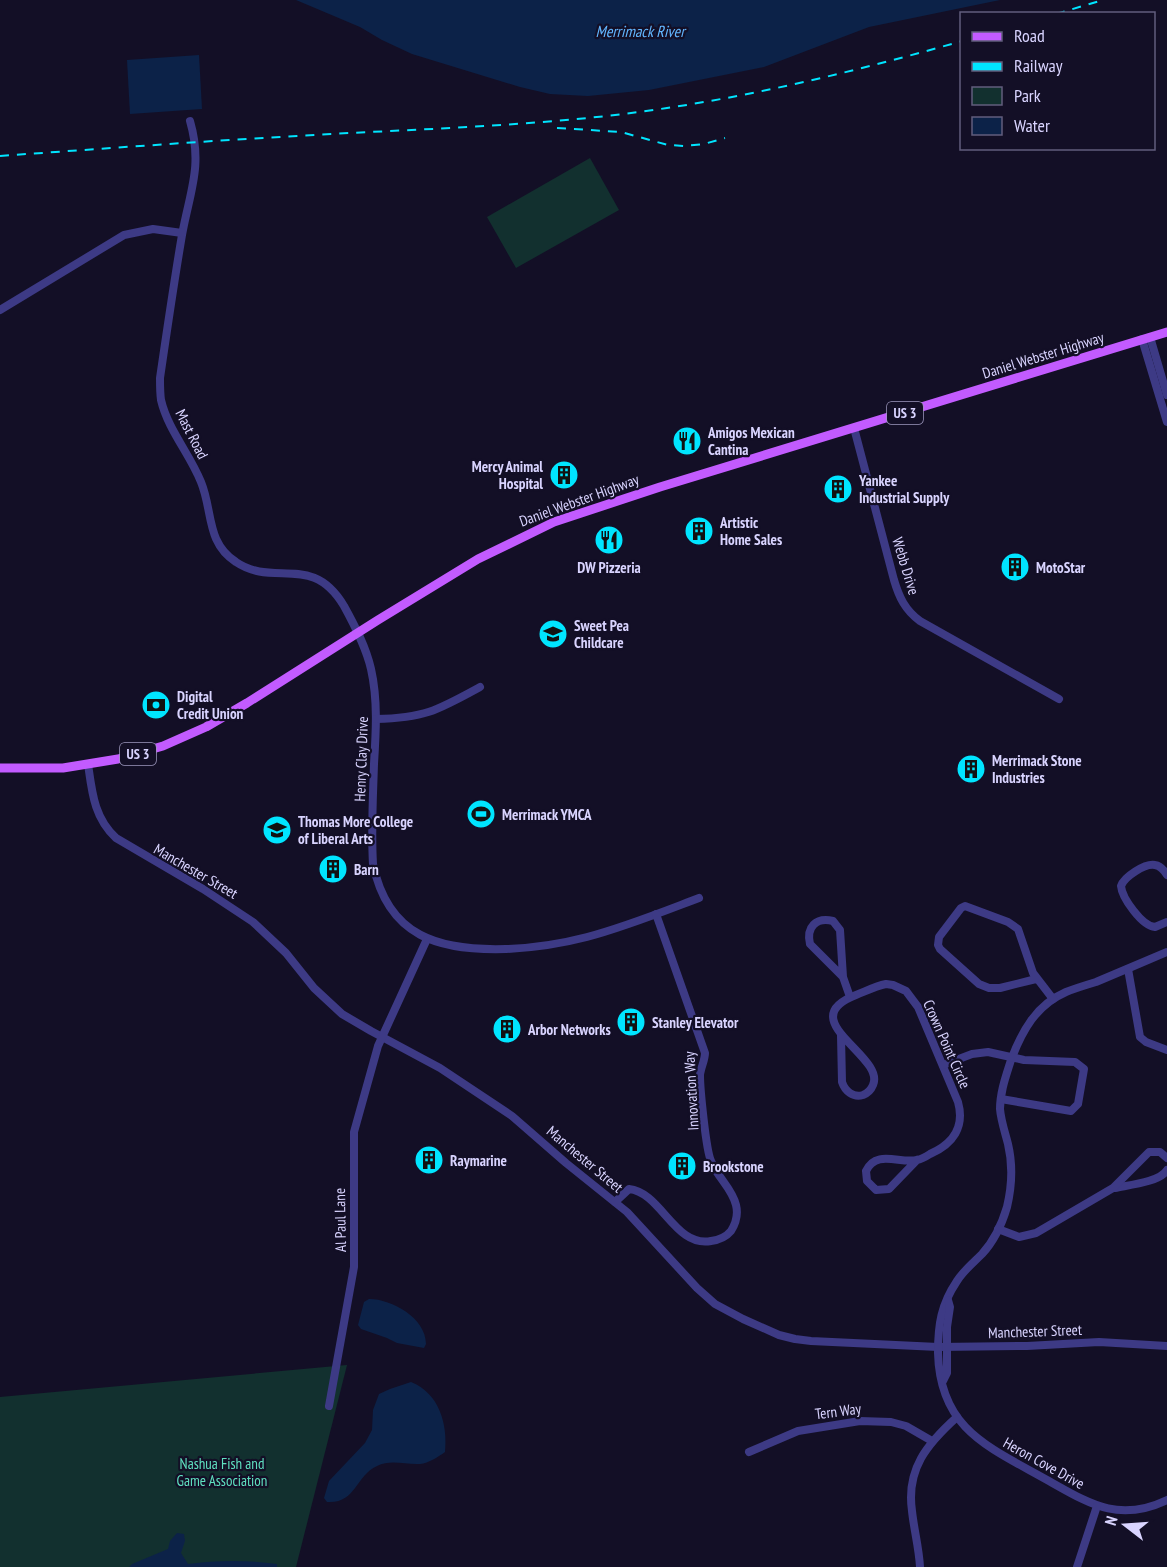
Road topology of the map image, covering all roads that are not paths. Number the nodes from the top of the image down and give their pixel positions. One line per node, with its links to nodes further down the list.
1 (190, 121): 2 (street, Mast Road)
2 (182, 233): 3 (street); 9 (street, Mast Road)
3 (0, 310)
4 (1167, 332): 5 (main road, Daniel Webster Highway / US 3)
5 (1146, 338): 6 (street); 7 (street); 8 (main road, Daniel Webster Highway / US 3)
6 (1167, 395)
7 (1167, 422)
8 (854, 428): 9 (main road, Daniel Webster Highway / US 3); 11 (street, Webb Drive)
9 (358, 633): 12 (street, Henry Clay Drive); 13 (main road, Daniel Webster Highway / US 3)
10 (480, 687): 12 (street)
11 (1059, 699)
12 (376, 718): 19 (street, Henry Clay Drive)
13 (88, 764): 14 (main road, Daniel Webster Highway / US 3); 27 (street, Manchester Street)
14 (0, 768)
15 (1167, 875): 18 (street)
16 (699, 898): 17 (street, Henry Clay Drive)
17 (656, 914): 19 (street, Henry Clay Drive); 36 (street, Innovation Way)
18 (1167, 922)
19 (427, 939): 27 (street)
20 (1167, 952): 21 (street, Heron Cove Drive)
21 (1128, 969): 25 (street, Heron Cove Drive); 28 (street)
22 (843, 976): 22 (street); 24 (street)
23 (1036, 979): 23 (street); 25 (street)
24 (850, 997): 26 (street); 30 (street, Crown Point Circle)
25 (1053, 999): 29 (street, Heron Cove Drive)
26 (841, 1036): 26 (street)
27 (382, 1037): 36 (street, Manchester Street); 43 (street, Al Paul Lane)
28 (1167, 1050)
29 (1012, 1058): 30 (street); 31 (street, Heron Cove Drive); 31 (street)
30 (943, 1065): 33 (street, Crown Point Circle)
31 (1001, 1099): 37 (street, Heron Cove Drive)
32 (1167, 1158): 35 (street)
33 (917, 1160): 33 (street, Crown Point Circle)
34 (1167, 1170): 35 (street)
35 (1113, 1188): 37 (street)
36 (615, 1202): 40 (street, Manchester Street)
37 (998, 1229): 38 (street, Heron Cove Drive)
38 (948, 1300): 40 (street, Heron Cove Drive); 41 (street, Heron Cove Drive)
39 (1167, 1346): 41 (street, Manchester Street)
40 (938, 1347): 41 (street, Manchester Street); 42 (street, Heron Cove Drive)
41 (948, 1347): 42 (street, Heron Cove Drive)
42 (943, 1381): 44 (street, Heron Cove Drive)
43 (329, 1406)
44 (957, 1417): 45 (street); 48 (street, Heron Cove Drive)
45 (932, 1441): 46 (street, Tern Way); 49 (street)
46 (749, 1452)
47 (1167, 1500): 48 (street, Heron Cove Drive)
48 (1097, 1506): 50 (street)
49 (920, 1567)
50 (1077, 1567)

